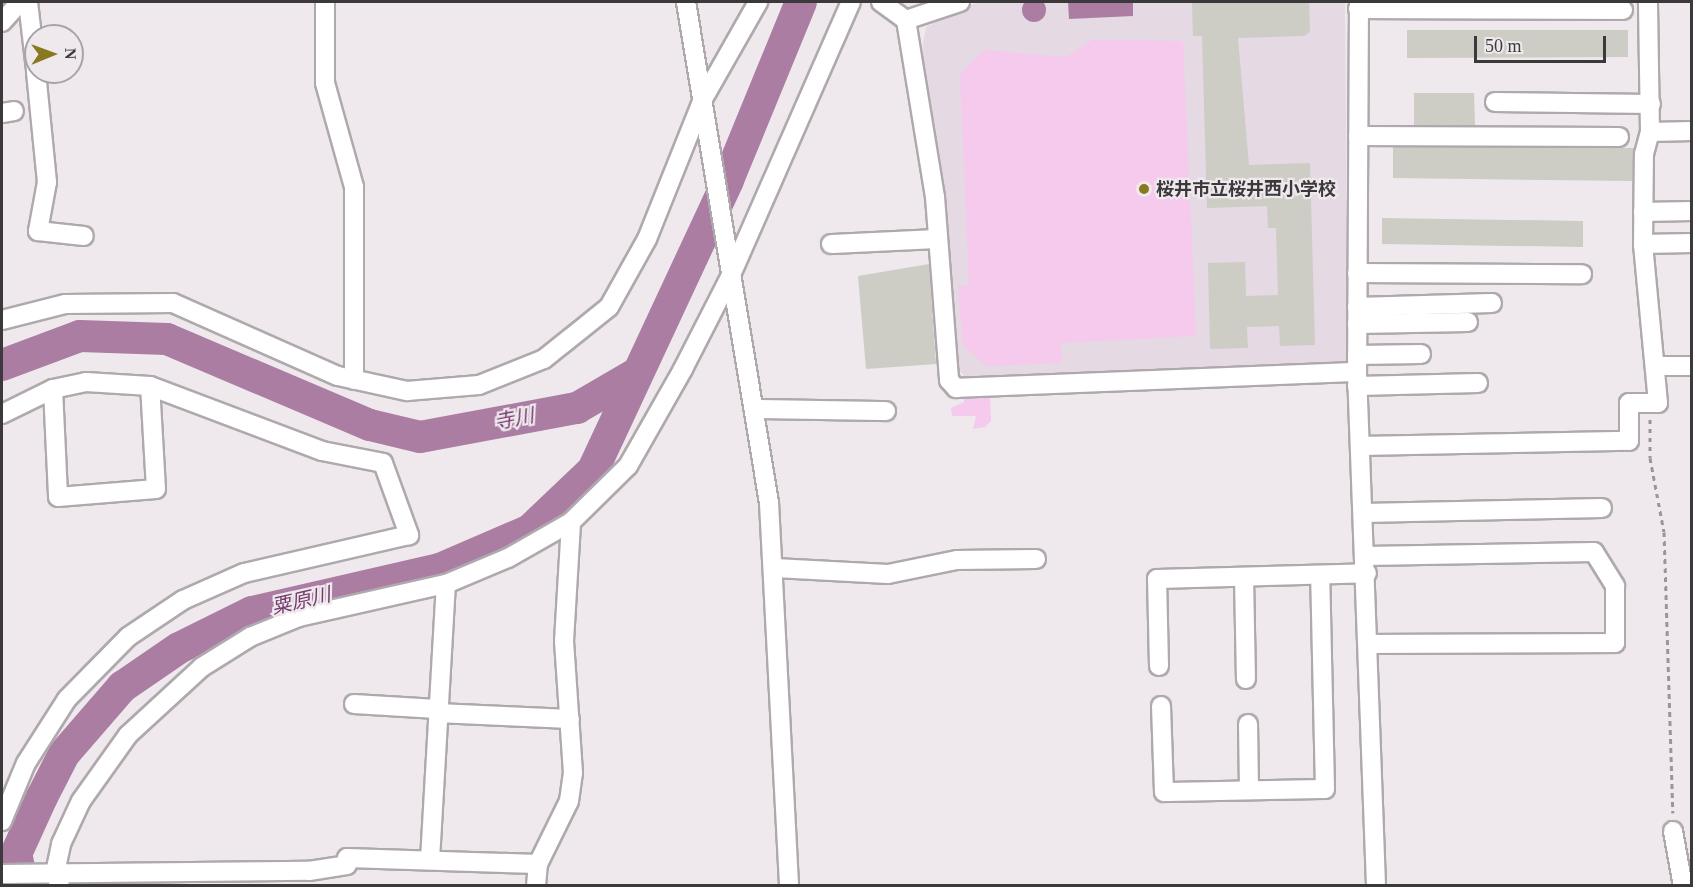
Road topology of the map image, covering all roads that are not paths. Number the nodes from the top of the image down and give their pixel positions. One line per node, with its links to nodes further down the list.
1 (20, 2): 13 (street)
2 (28, 2): 14 (street)
3 (325, 2): 41 (street)
4 (686, 2): 17 (street)
5 (758, 2): 17 (street)
6 (851, 2): 30 (street)
7 (881, 2): 12 (street)
8 (960, 2): 12 (street)
9 (1648, 2): 18 (street)
10 (1359, 5): 11 (street); 21 (street)
11 (1623, 10)
12 (906, 20): 26 (street)
13 (2, 22)
14 (31, 24)
15 (37, 84): 25 (street)
16 (1495, 102): 18 (street)
17 (704, 104): 30 (street); 41 (street)
18 (1651, 104): 20 (street)
19 (1692, 130): 20 (street)
20 (1650, 132): 24 (street)
21 (1358, 136): 22 (street); 31 (street)
22 (1619, 137)
23 (1692, 211): 24 (street)
24 (1643, 212): 29 (street)
25 (84, 236)
26 (939, 239): 28 (street); 40 (street)
27 (1692, 243): 29 (street)
28 (831, 244)
29 (1642, 244): 38 (street)
30 (730, 270): 45 (street); 51 (street)
31 (1357, 273): 32 (street); 34 (street)
32 (1582, 274)
33 (1492, 303): 34 (street)
34 (1357, 315): 36 (street); 40 (street)
35 (2, 320): 41 (street)
36 (1468, 322)
37 (1420, 354): 40 (street)
38 (1656, 366): 39 (street); 48 (street)
39 (1692, 366)
40 (1357, 371): 42 (street); 48 (street)
41 (354, 380)
42 (1478, 383)
43 (150, 386): 44 (street); 44 (street); 67 (street)
44 (53, 389): 47 (street)
45 (754, 409): 46 (street); 54 (street)
46 (886, 411)
47 (2, 414)
48 (1360, 446): 50 (street)
49 (1602, 508): 50 (street)
50 (1363, 513): 53 (street)
51 (571, 522): 57 (street); 64 (street)
52 (1036, 559): 54 (street)
53 (1367, 564): 55 (street); 58 (street); 58 (street)
54 (775, 568): 75 (street)
55 (1320, 575): 56 (street); 66 (street)
56 (1244, 577): 59 (street); 60 (street)
57 (446, 584): 63 (street); 72 (street)
58 (1370, 644): 76 (street)
59 (1159, 666)
60 (1246, 679)
61 (354, 704): 63 (street)
62 (1161, 706): 66 (street)
63 (437, 711): 64 (street); 69 (street)
64 (570, 719): 70 (street)
65 (1248, 724): 66 (street)
66 (1249, 790)
67 (2, 821)
68 (1673, 831): 73 (street)
69 (430, 860): 70 (street); 72 (street)
70 (538, 864): 74 (street)
71 (2, 874): 72 (street)
72 (55, 877)
73 (1685, 879)
74 (536, 885)
75 (789, 885)
76 (1376, 885)

